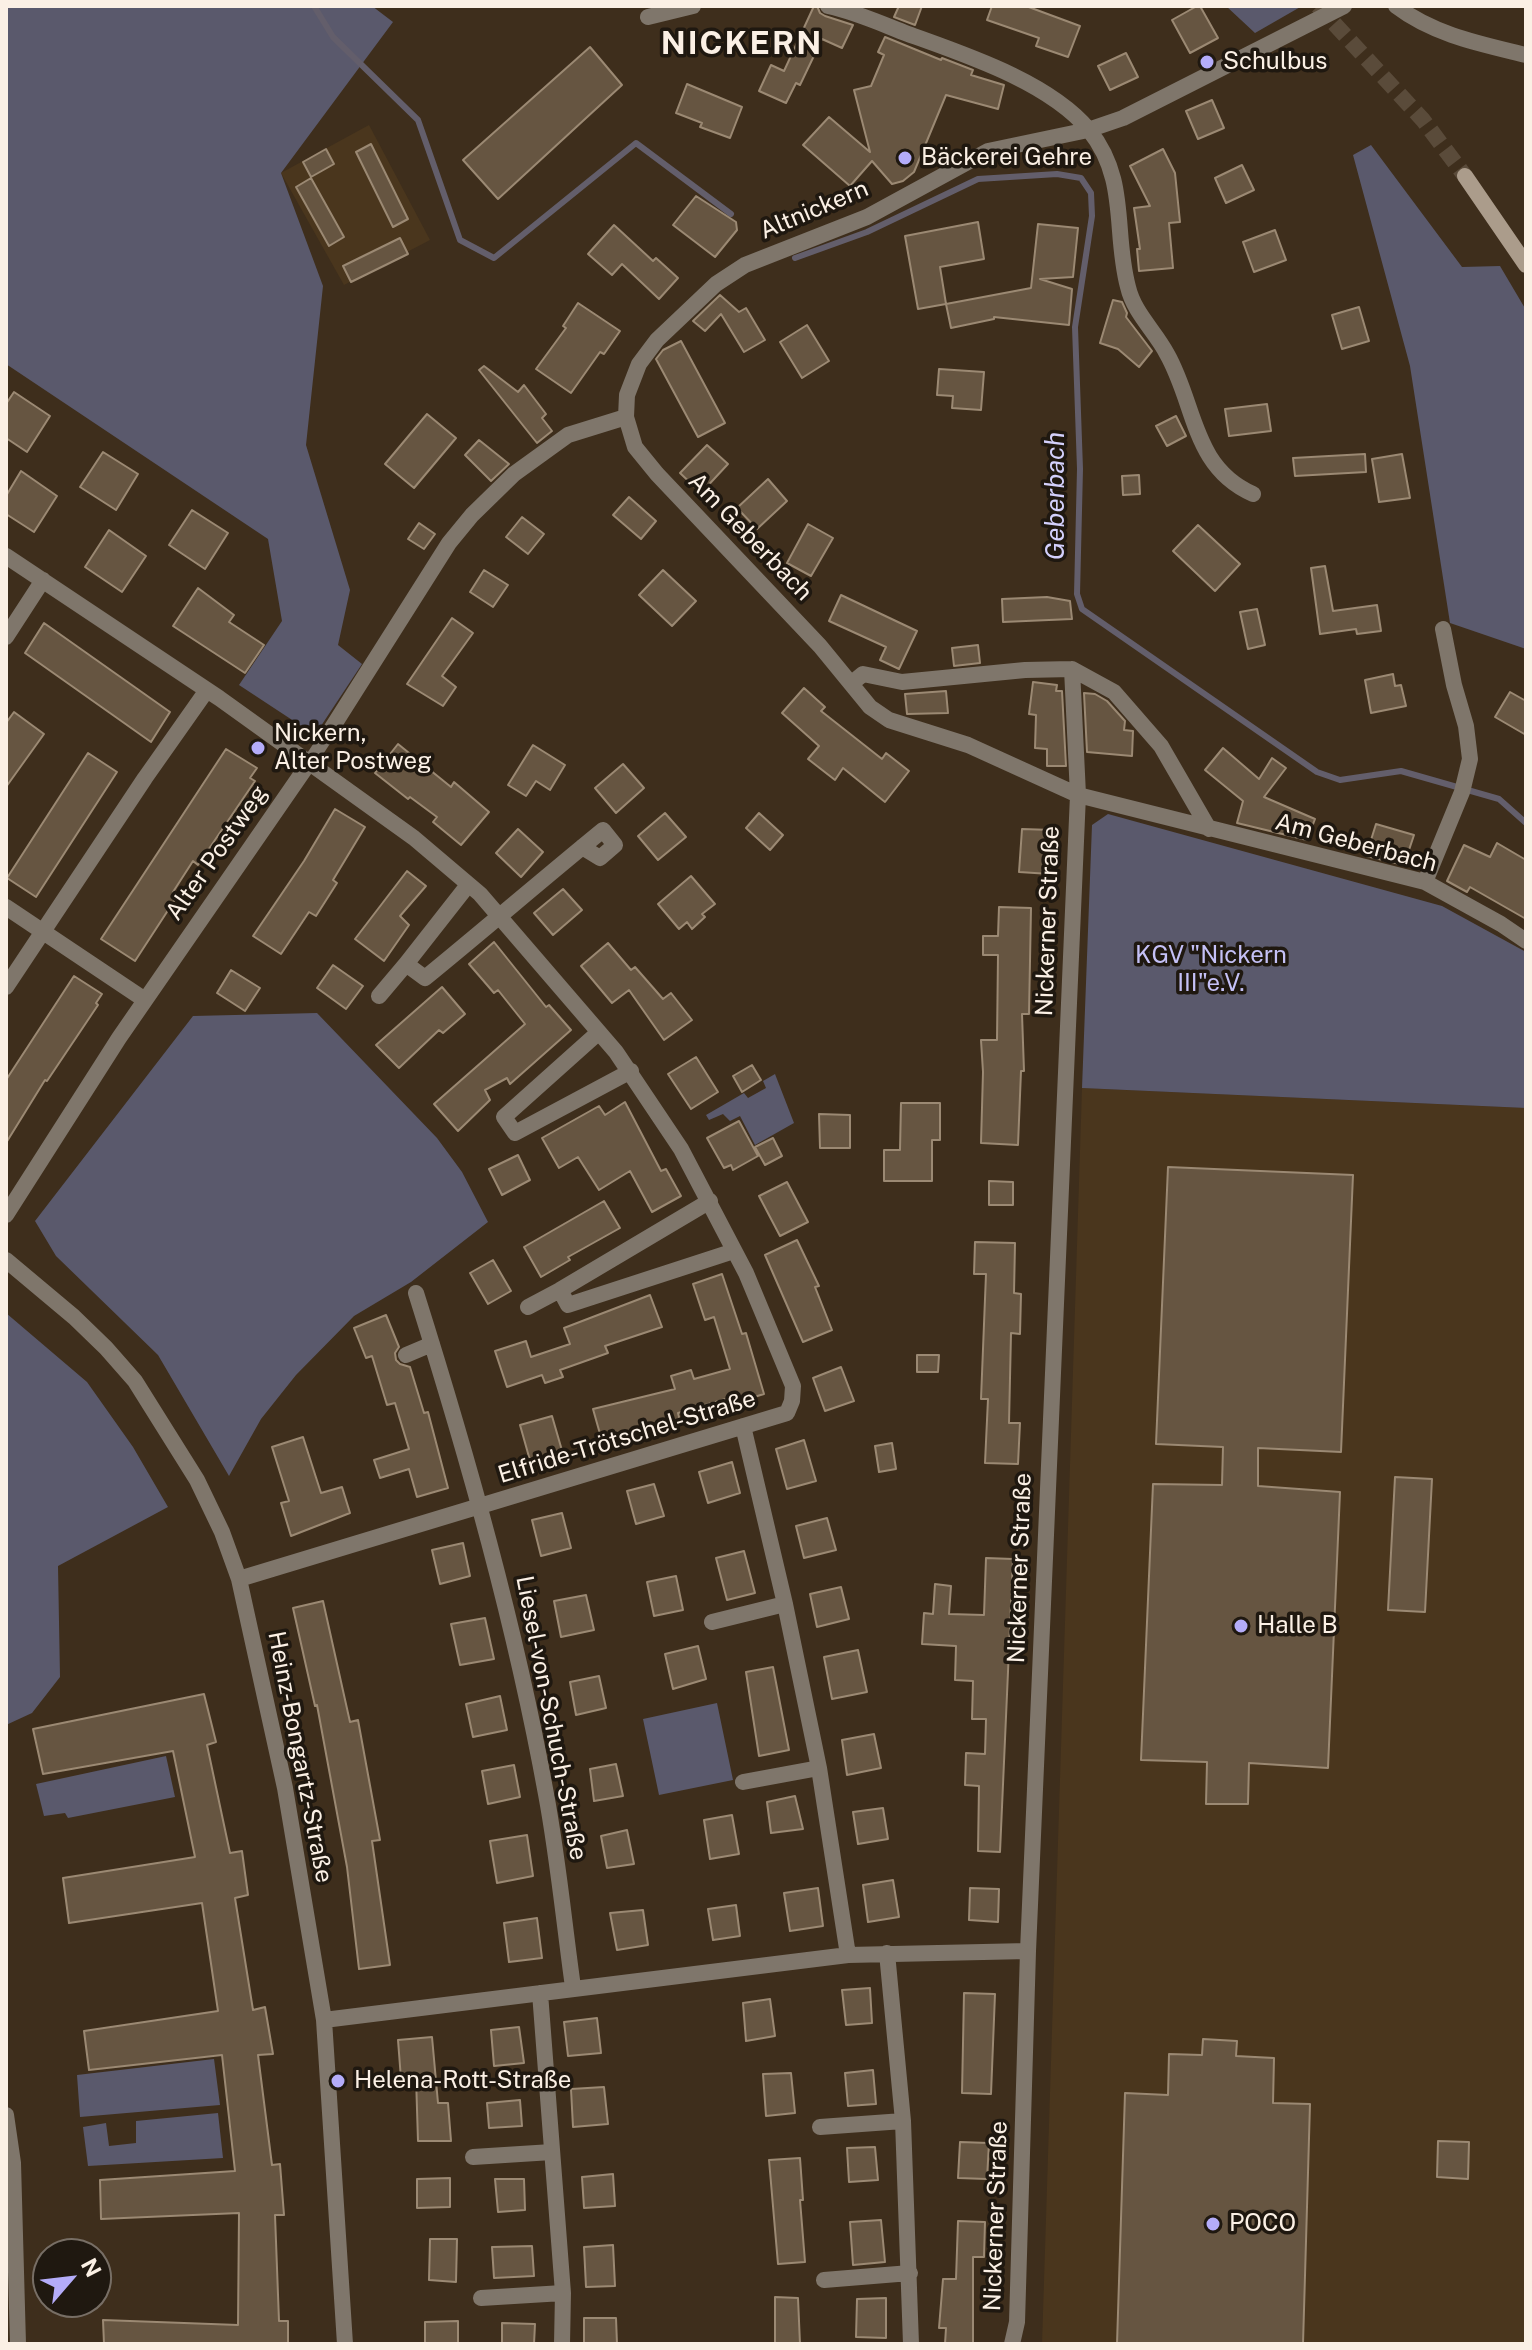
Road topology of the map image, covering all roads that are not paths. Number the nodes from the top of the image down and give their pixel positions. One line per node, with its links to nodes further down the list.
1 (693, 6): 5 (street)
2 (828, 6): 7 (street)
3 (1344, 6): 7 (street, Altnickern)
4 (1396, 6): 6 (street)
5 (648, 17)
6 (1526, 55)
7 (1088, 130): 10 (street, Altnickern); 11 (street)
8 (1465, 176): 9 (main road)
9 (1526, 265)
10 (626, 417): 17 (street, Am Geberbach); 19 (street, Alter Postweg)
11 (1253, 494)
12 (6, 556): 13 (street)
13 (43, 580): 15 (street); 18 (street)
14 (1443, 629): 24 (street)
15 (6, 637)
16 (1072, 669): 17 (street); 21 (street); 22 (street)
17 (852, 683): 21 (street, Am Geberbach)
18 (207, 690): 20 (street); 28 (street)
19 (330, 731): 20 (street, Alter Postweg)
20 (309, 763): 25 (street); 33 (street, Alter Postweg)
21 (1078, 795): 22 (street, Am Geberbach); 52 (street, Nickerner Straße)
22 (1209, 829): 24 (street, Am Geberbach)
23 (582, 847): 27 (street)
24 (1425, 882): 29 (street, Am Geberbach)
25 (468, 885): 27 (street); 30 (street)
26 (6, 907): 28 (street)
27 (500, 917): 30 (street); 34 (street)
28 (43, 931): 31 (street); 33 (street)
29 (1526, 941)
30 (406, 964): 32 (street)
31 (6, 987)
32 (379, 996)
33 (145, 1000): 37 (street, Alter Postweg)
34 (599, 1032): 35 (street); 35 (street)
35 (631, 1071): 36 (street)
36 (710, 1201): 38 (street); 40 (street)
37 (6, 1215)
38 (734, 1251): 40 (street); 45 (street, Elfride-Trötschel-Straße)
39 (6, 1260): 47 (street, Heinz-Bongartz-Straße)
40 (560, 1290): 42 (street)
41 (416, 1293): 43 (street, Elfride-Trötschel-Straße)
42 (528, 1307)
43 (432, 1344): 44 (street); 46 (street, Elfride-Trötschel-Straße)
44 (406, 1355)
45 (743, 1426): 46 (street, Elfride-Trötschel-Straße); 48 (street)
46 (481, 1507): 47 (street, Elfride-Trötschel-Straße); 55 (street, Liesel-von-Schuch-Straße)
47 (239, 1579): 57 (street, Heinz-Bongartz-Straße)
48 (785, 1604): 49 (street); 50 (street)
49 (712, 1622)
50 (819, 1768): 51 (street); 54 (street)
51 (743, 1782)
52 (1028, 1951): 53 (street); 71 (street, Nickerner Straße)
53 (887, 1953): 54 (street); 59 (street)
54 (848, 1955): 55 (street)
55 (573, 1987): 56 (street)
56 (540, 1993): 57 (street); 61 (street)
57 (324, 2020): 68 (street, Heinz-Bongartz-Straße)
58 (6, 2115): 67 (street)
59 (903, 2121): 60 (street); 63 (street)
60 (820, 2127)
61 (552, 2152): 62 (street); 65 (street)
62 (473, 2157)
63 (910, 2273): 64 (street); 70 (street)
64 (824, 2280)
65 (563, 2293): 66 (street); 69 (street)
66 (481, 2298)
67 (18, 2344)
68 (345, 2344)
69 (562, 2344)
70 (911, 2344)
71 (1012, 2344)

